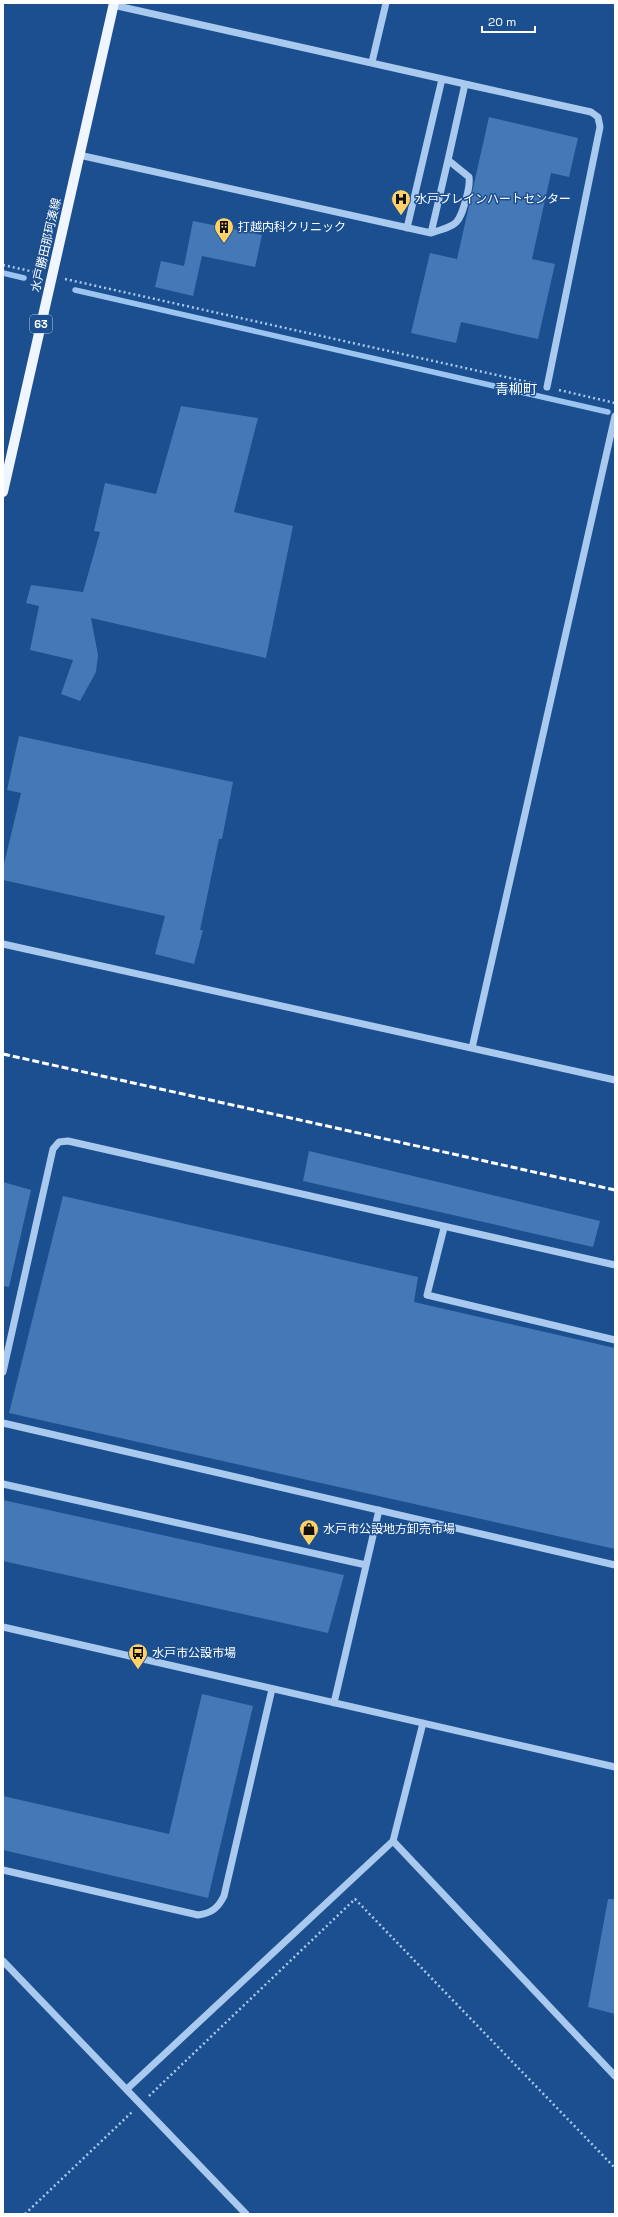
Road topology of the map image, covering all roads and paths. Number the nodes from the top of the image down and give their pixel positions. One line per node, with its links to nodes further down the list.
1 (386, 3): 3 (street)
2 (113, 4): 3 (street); 6 (main road, 水戸勝田那珂湊線 / 63)
3 (372, 62): 4 (street)
4 (442, 78): 5 (street); 8 (street)
5 (465, 84): 7 (street); 12 (street)
6 (79, 155): 8 (street); 11 (main road, 水戸勝田那珂湊線 / 63)
7 (448, 160): 9 (street); 9 (street)
8 (407, 228): 9 (street)
9 (431, 233)
10 (3, 265): 11 (path)
11 (52, 276): 12 (path); 15 (main road, 水戸勝田那珂湊線 / 63)
12 (547, 387): 13 (path)
13 (615, 403)
14 (615, 416): 17 (street)
15 (3, 492)
16 (3, 944): 17 (street)
17 (472, 1048): 18 (street)
18 (615, 1080)
19 (444, 1228): 20 (street); 21 (street); 22 (street)
20 (615, 1266)
21 (615, 1340)
22 (3, 1372)
23 (3, 1423): 25 (street)
24 (3, 1484): 26 (street)
25 (379, 1510): 26 (street); 27 (street)
26 (366, 1565): 30 (street)
27 (615, 1565)
28 (3, 1627): 29 (street)
29 (272, 1689): 30 (street); 34 (street)
30 (334, 1703): 31 (street)
31 (423, 1723): 32 (street); 33 (street)
32 (615, 1766)
33 (393, 1841): 36 (street); 37 (street)
34 (3, 1870)
35 (3, 1961): 37 (street)
36 (615, 2076)
37 (127, 2089): 38 (street)
38 (140, 2104): 39 (path); 40 (path); 41 (street)
39 (615, 2168)
40 (26, 2214)
41 (246, 2214)

